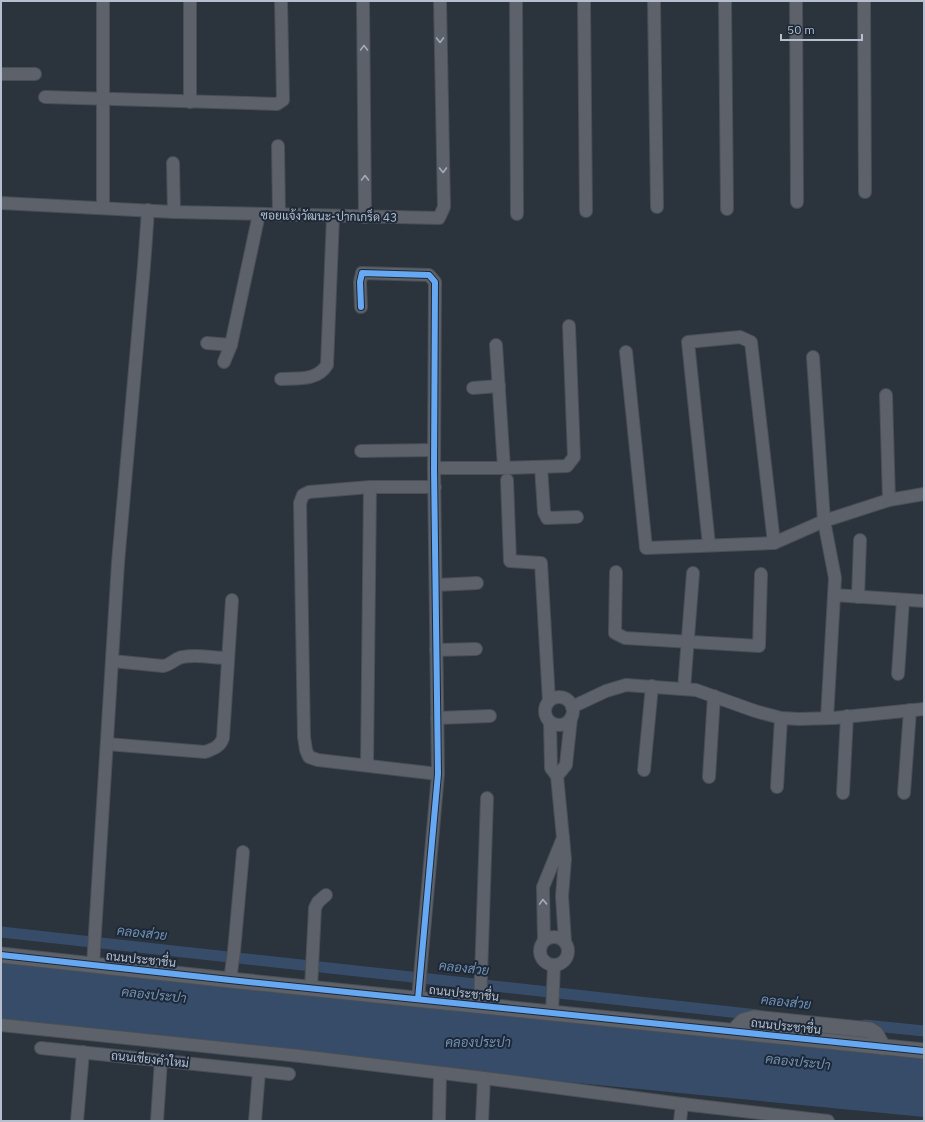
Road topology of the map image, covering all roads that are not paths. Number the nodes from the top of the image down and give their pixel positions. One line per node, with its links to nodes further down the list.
1 (103, 1): 15 (street)
2 (190, 1): 16 (street)
3 (280, 1): 16 (street)
4 (363, 1): 32 (street, one-way to 4)
5 (440, 1): 32 (street, ซอยแจ้งวัฒนะ-ปากเกร็ด 43, one-way to 32)
6 (516, 1): 29 (street)
7 (584, 1): 26 (street)
8 (654, 1): 22 (street)
9 (725, 1): 24 (street)
10 (796, 1): 20 (street)
11 (864, 1): 19 (street)
12 (1, 74): 13 (street)
13 (35, 74)
14 (45, 97): 15 (street)
15 (103, 98): 16 (street); 23 (street)
16 (190, 102)
17 (278, 146): 30 (street)
18 (173, 163): 27 (street)
19 (865, 192)
20 (797, 202)
21 (1, 203): 23 (street, ซอยแจ้งวัฒนะ-ปากเกร็ด 43)
22 (657, 207)
23 (103, 208): 25 (street, ซอยแจ้งวัฒนะ-ปากเกร็ด 43)
24 (727, 209)
25 (148, 210): 27 (street, ซอยแจ้งวัฒนะ-ปากเกร็ด 43); 73 (street)
26 (586, 211)
27 (174, 212): 28 (street, ซอยแจ้งวัฒนะ-ปากเกร็ด 43)
28 (259, 214): 30 (street, ซอยแจ้งวัฒนะ-ปากเกร็ด 43); 36 (street)
29 (517, 214)
30 (278, 215): 31 (street, ซอยแจ้งวัฒนะ-ปากเกร็ด 43)
31 (333, 216): 32 (street, ซอยแจ้งวัฒนะ-ปากเกร็ด 43); 41 (street)
32 (365, 217)
33 (361, 307): 46 (street)
34 (569, 326): 47 (street)
35 (207, 343): 36 (street)
36 (231, 345): 40 (street)
37 (496, 345): 42 (street)
38 (626, 352): 58 (street)
39 (812, 357): 55 (street)
40 (224, 362)
41 (281, 379)
42 (499, 386): 43 (street); 49 (street)
43 (473, 388)
44 (886, 395): 53 (street)
45 (360, 450): 46 (street)
46 (434, 450): 48 (street)
47 (541, 467): 49 (street); 54 (street)
48 (434, 468): 49 (street); 51 (street)
49 (506, 474): 78 (street)
50 (370, 487): 51 (street); 89 (street); 89 (street)
51 (435, 487): 63 (street)
52 (924, 494): 53 (street)
53 (889, 500): 55 (street)
54 (577, 517)
55 (824, 521): 57 (street); 64 (street)
56 (860, 540): 65 (street)
57 (774, 543): 58 (street); 58 (street)
58 (709, 545)
59 (616, 572): 69 (street)
60 (693, 573): 69 (street)
61 (761, 574): 69 (street)
62 (477, 583): 63 (street)
63 (436, 585): 71 (street)
64 (834, 595): 65 (street); 86 (street)
65 (858, 597): 67 (street)
66 (232, 600): 72 (street)
67 (903, 600): 68 (street); 74 (street)
68 (924, 601)
69 (688, 642): 76 (street)
70 (476, 649): 71 (street)
71 (436, 650): 84 (street)
72 (228, 658): 73 (street); 88 (street)
73 (112, 661): 88 (street)
74 (898, 674)
75 (652, 686): 76 (street); 81 (street); 90 (street)
76 (684, 689): 77 (street)
77 (714, 696): 85 (street); 93 (street)
78 (549, 701): 81 (street); 87 (street)
79 (924, 709): 80 (street)
80 (910, 710): 83 (street); 96 (street)
81 (572, 712): 87 (street); 92 (street)
82 (490, 716): 84 (street)
83 (847, 716): 86 (street); 95 (street)
84 (437, 718): 91 (street)
85 (781, 718): 86 (street); 94 (street)
86 (827, 718)
87 (550, 723): 92 (street)
88 (107, 744): 104 (street)
89 (367, 765): 91 (street)
90 (644, 770)
91 (438, 774): 108 (street)
92 (557, 776): 98 (street)
93 (709, 777)
94 (777, 787)
95 (843, 793)
96 (904, 794)
97 (487, 798): 109 (street)
98 (563, 838): 101 (street, one-way to 98); 102 (street)
99 (244, 852): 106 (street)
100 (326, 895): 107 (street)
101 (544, 941): 102 (street); 105 (street)
102 (565, 942): 105 (street)
103 (1, 955): 104 (street, ถนนประชาชื่น)
104 (94, 959): 106 (street, ถนนประชาชื่น)
105 (554, 965): 110 (street)
106 (231, 974): 107 (street, ถนนประชาชื่น)
107 (311, 983): 108 (street, ถนนประชาชื่น)
108 (418, 994): 109 (street, ถนนประชาชื่น)
109 (480, 1000): 110 (street, ถนนประชาชื่น)
110 (553, 1007): 114 (street, ถนนประชาชื่น)
111 (1, 1025): 117 (street)
112 (41, 1048): 113 (street, ถนนเชียงคำใหม่)
113 (83, 1052): 115 (street, ถนนเชียงคำใหม่); 122 (street)
114 (924, 1052)
115 (161, 1060): 116 (street, ถนนเชียงคำใหม่); 123 (street)
116 (259, 1070): 118 (street, ถนนเชียงคำใหม่); 124 (street)
117 (440, 1073): 119 (street); 125 (street)
118 (289, 1074)
119 (484, 1078): 120 (street); 126 (street)
120 (682, 1104): 121 (street); 127 (street)
121 (764, 1117): 128 (street)
122 (77, 1121)
123 (157, 1121)
124 (255, 1121)
125 (439, 1121)
126 (482, 1121)
127 (680, 1121)
128 (828, 1121)

